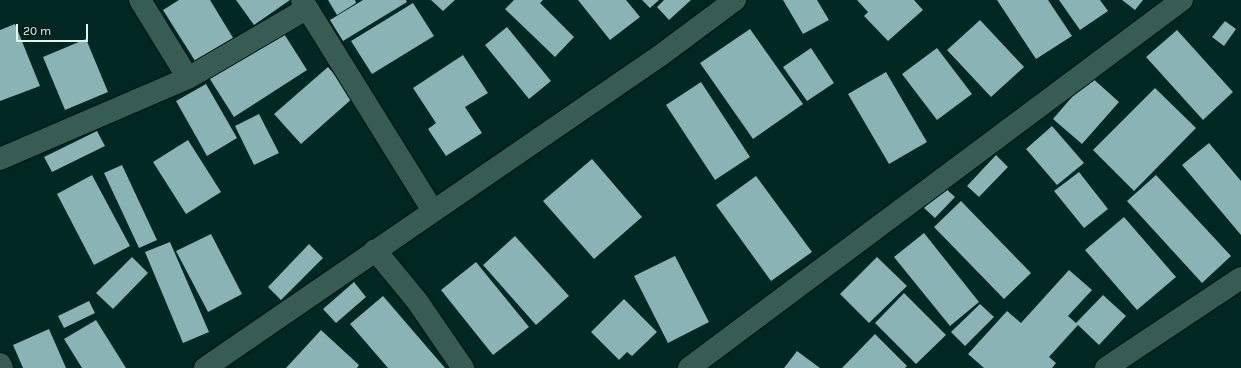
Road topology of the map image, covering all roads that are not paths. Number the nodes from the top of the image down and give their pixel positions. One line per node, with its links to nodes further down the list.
1 (140, 0): 5 (street)
2 (735, 0): 7 (street)
3 (1182, 0): 14 (street)
4 (304, 5): 5 (street); 7 (street)
5 (188, 78): 6 (street)
6 (0, 159)
7 (433, 211): 8 (street)
8 (375, 250): 12 (street); 13 (street)
9 (1241, 278): 15 (street)
10 (0, 364): 11 (street)
11 (2, 368)
12 (205, 368)
13 (463, 368)
14 (689, 368)
15 (1106, 368)

